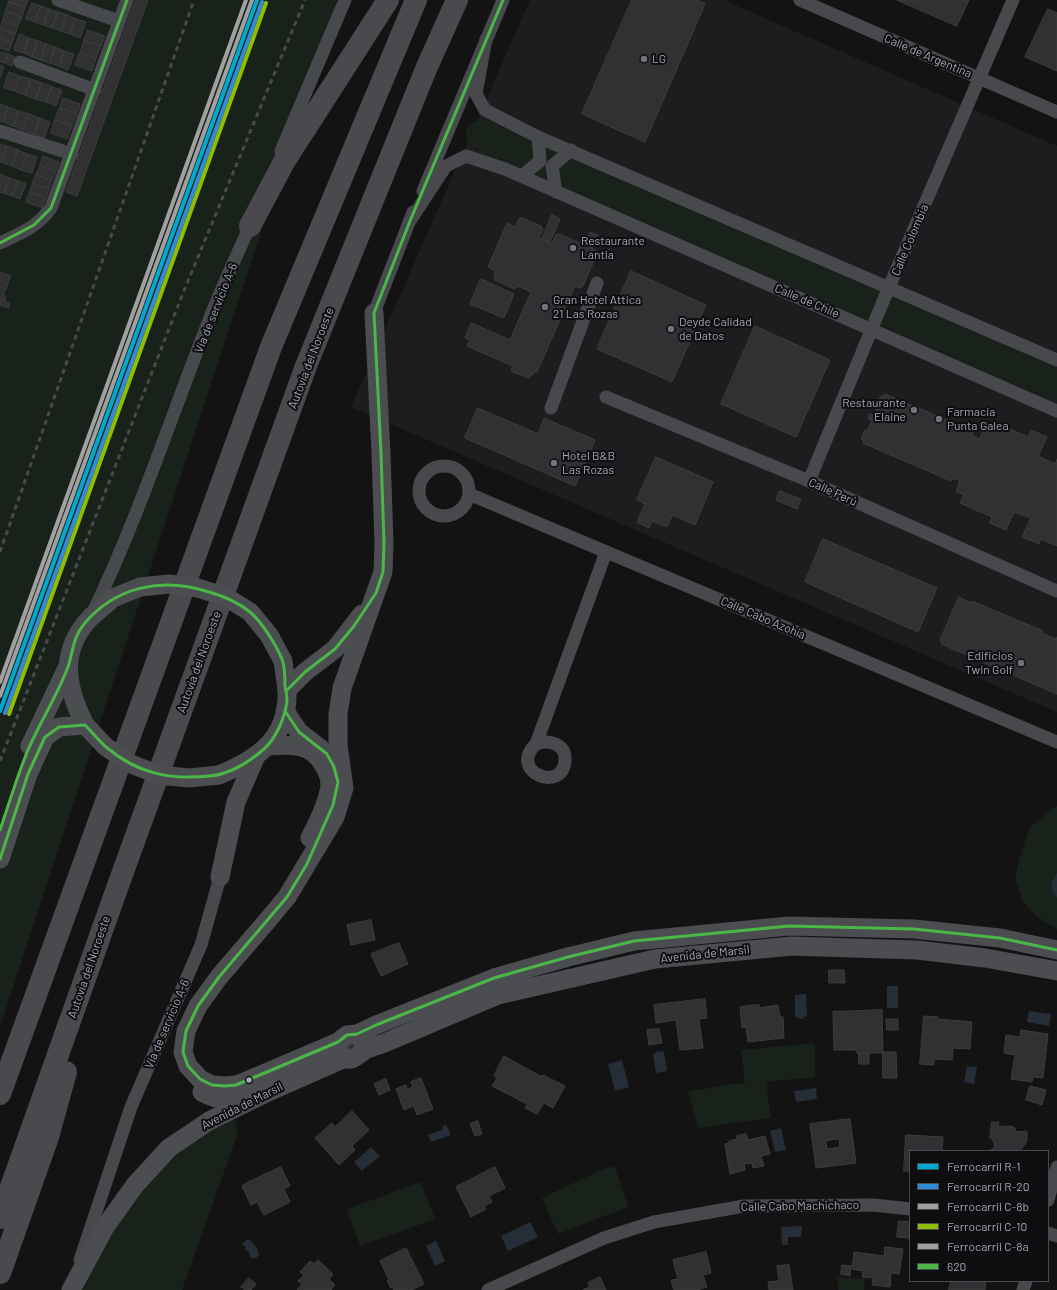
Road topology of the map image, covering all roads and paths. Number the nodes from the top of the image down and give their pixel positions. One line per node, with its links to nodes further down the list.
1 (58, 0): 10 (street)
2 (127, 0): 10 (street)
3 (345, 0): 23 (street, Vía de servicio A-6)
4 (388, 0): 23 (highway)
5 (416, 0): 59 (highway)
6 (457, 0): 52 (highway, Autovía del Noroeste)
7 (503, 0): 11 (street, Vía de servicio A-6)
8 (800, 0): 13 (street, Calle de Argentina)
9 (1014, 0): 13 (street, Calle Colombia)
10 (119, 21): 14 (street)
11 (486, 39): 17 (street); 22 (street, Vía de servicio A-6)
12 (20, 62): 14 (street)
13 (980, 78): 15 (street, Calle de Argentina); 28 (street, Calle Colombia)
14 (95, 90): 19 (street)
15 (1057, 112)
16 (0, 131): 19 (street)
17 (538, 137): 18 (street); 20 (street)
18 (571, 150): 21 (street); 28 (street)
19 (72, 154): 25 (street)
20 (522, 176): 21 (street, Calle de Chile); 22 (street, Calle de Chile)
21 (556, 192): 30 (street, Calle de Chile)
22 (410, 221): 29 (street, Vía de servicio A-6)
23 (250, 226): 40 (street, Vía de servicio A-6)
24 (0, 232): 25 (street)
25 (18, 234): 26 (street)
26 (0, 243)
27 (597, 282): 33 (street)
28 (889, 287): 30 (street, Calle Colombia); 31 (street)
29 (374, 313): 39 (street, Vía de servicio A-6)
30 (872, 329): 34 (street, Calle de Chile); 35 (street, Calle Colombia)
31 (1057, 360)
32 (606, 397): 35 (street, Calle Perú)
33 (551, 408)
34 (1057, 411)
35 (808, 481): 38 (street, Calle Perú)
36 (469, 494): 37 (street, Calle Cabo Azohía)
37 (606, 552): 45 (street, Calle Cabo Azohía); 46 (street)
38 (1057, 591)
39 (376, 592): 42 (street, Vía de servicio A-6); 50 (street, Vía de servicio A-6)
40 (91, 617): 41 (street); 42 (street, bridge)
41 (68, 666): 44 (street); 48 (street)
42 (287, 690): 43 (street)
43 (285, 711): 47 (street); 50 (street, Vía de servicio A-6)
44 (85, 725): 47 (street, bridge); 49 (street)
45 (1057, 742)
46 (536, 744)
47 (262, 751): 51 (street, Vía de servicio A-6); 58 (street, Vía de servicio A-6)
48 (0, 830)
49 (0, 859)
50 (307, 864): 57 (street, Vía de servicio A-6)
51 (220, 877): 65 (street, Vía de servicio A-6)
52 (115, 894): 63 (highway, Autovía del Noroeste); 64 (highway)
53 (1057, 950): 55 (street, Avenida de Marsil)
54 (1057, 972): 55 (street, Avenida de Marsil)
55 (361, 1042): 56 (street)
56 (342, 1050): 57 (street, Avenida de Marsil); 58 (street, Avenida de Marsil)
57 (200, 1079)
58 (268, 1092): 65 (street, Avenida de Marsil)
59 (0, 1094)
60 (1057, 1167): 61 (street)
61 (1049, 1196)
62 (909, 1209): 66 (street, Calle Cabo Machichaco)
63 (0, 1218)
64 (0, 1273)
65 (70, 1290)
66 (488, 1290)

